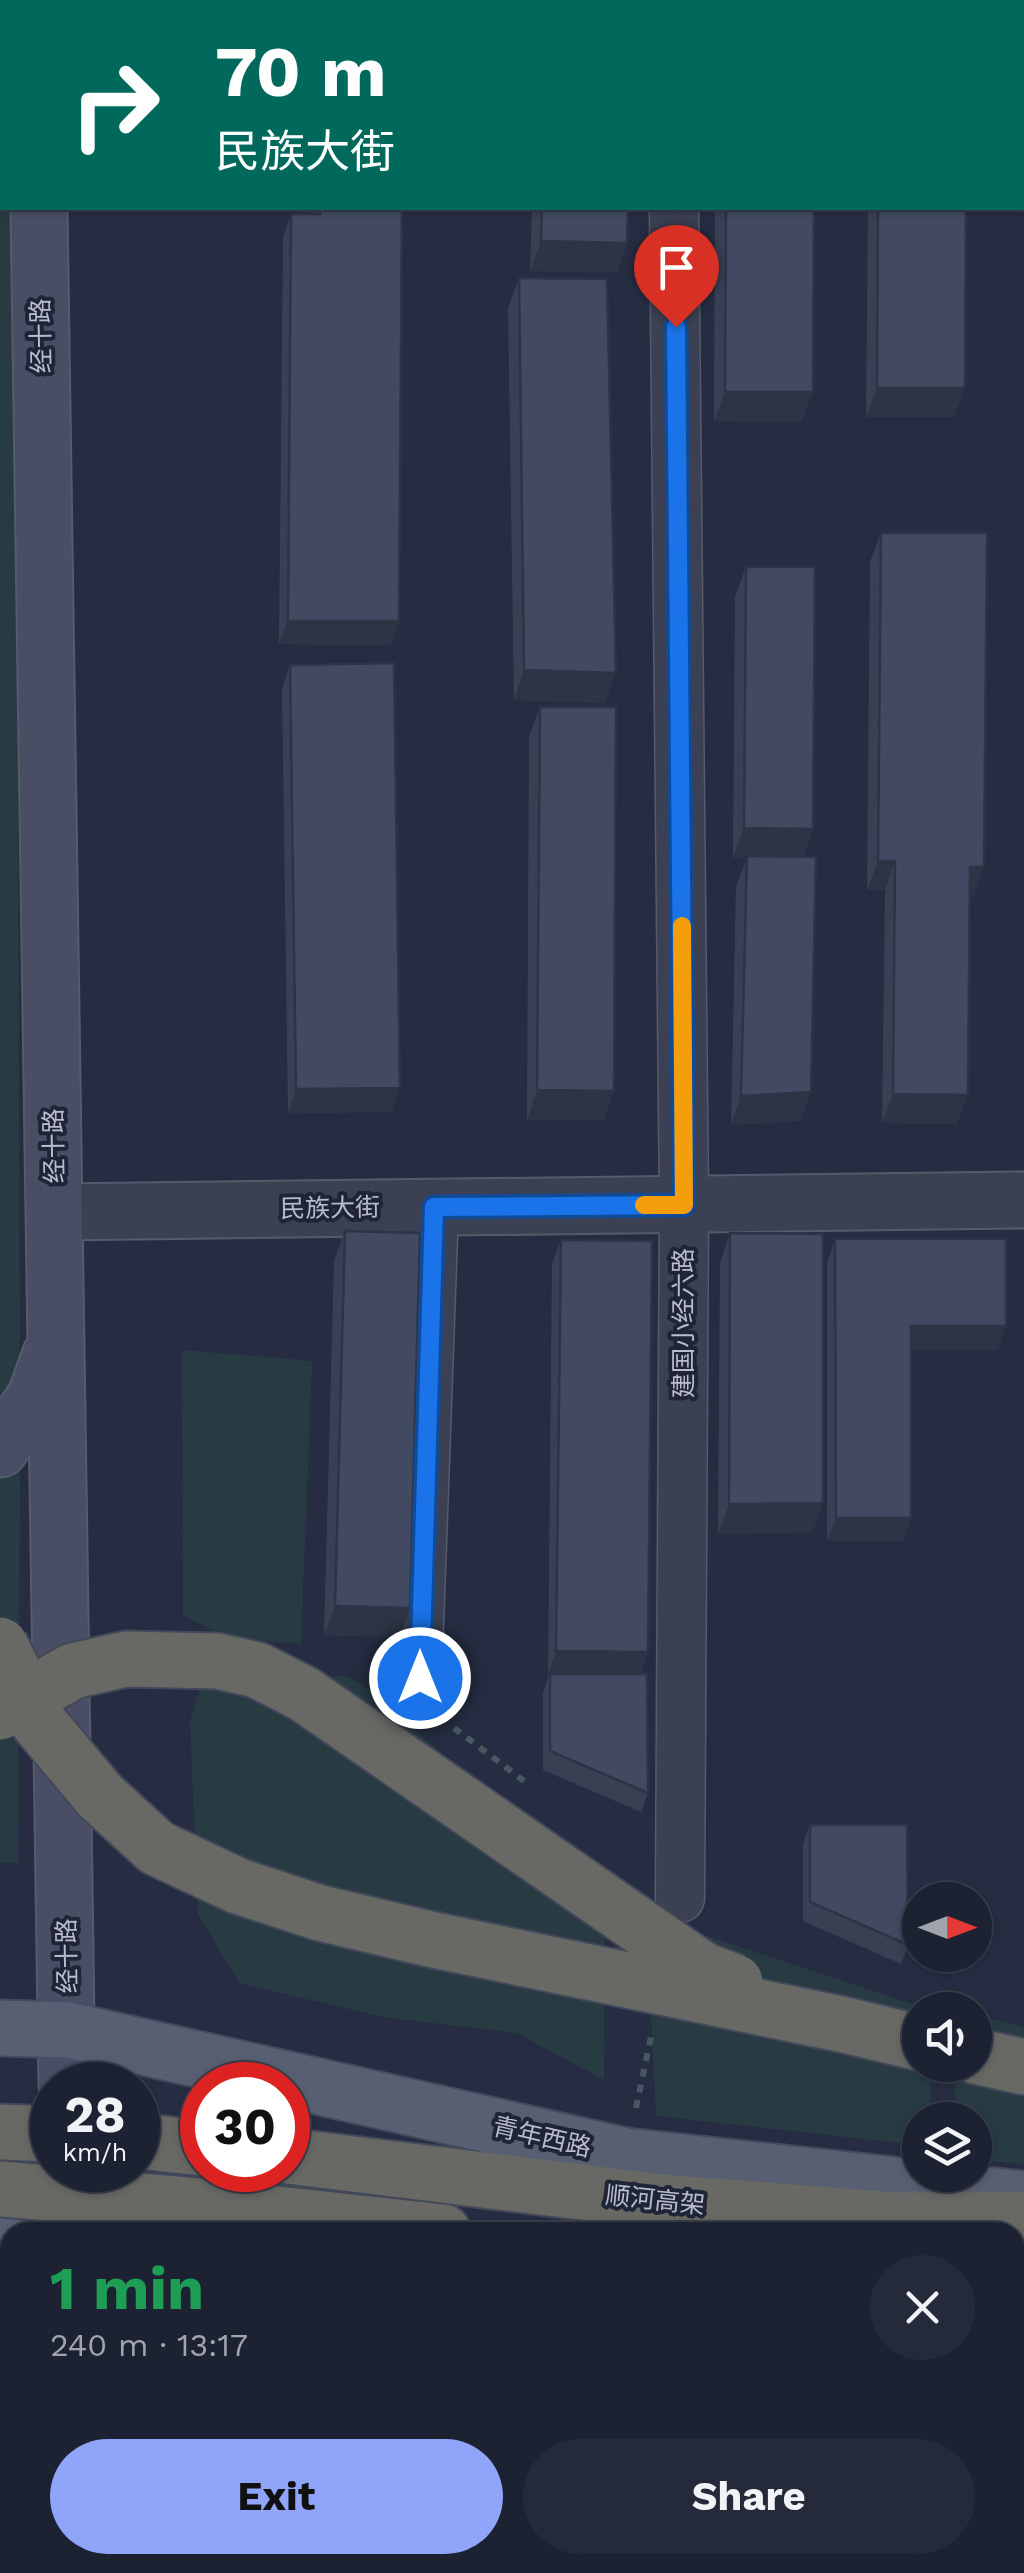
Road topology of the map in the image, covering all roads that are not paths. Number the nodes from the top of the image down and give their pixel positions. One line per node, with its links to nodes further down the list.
1 (38, 210): 6 (main road, 经十路)
2 (674, 210): 4 (street, 建国小经六路)
3 (1024, 1200): 4 (street, 民族大街)
4 (684, 1205): 5 (street, 民族大街); 12 (street, 建国小经六路)
5 (434, 1207): 6 (street, 民族大街); 10 (street)
6 (55, 1212): 7 (main road, 经十路)
7 (57, 1338): 8 (main road); 15 (main road, 经十路)
8 (0, 1449)
9 (0, 1645): 13 (highway, bridge)
10 (420, 1703)
11 (0, 1712): 13 (highway, bridge)
12 (680, 1898)
13 (845, 2025): 16 (highway)
14 (0, 2028): 15 (main road, 青年西路)
15 (68, 2030): 18 (main road, 经十路); 25 (main road, 青年西路)
16 (902, 2039)
17 (992, 2060): 19 (highway)
18 (67, 2062)
19 (1024, 2067)
20 (0, 2132): 21 (highway)
21 (30, 2133)
22 (310, 2159): 26 (highway, 顺河高架)
23 (0, 2188): 28 (highway, bridge)
24 (60, 2192): 27 (main road)
25 (1024, 2199)
26 (1024, 2219)
27 (57, 2222)
28 (342, 2222)

